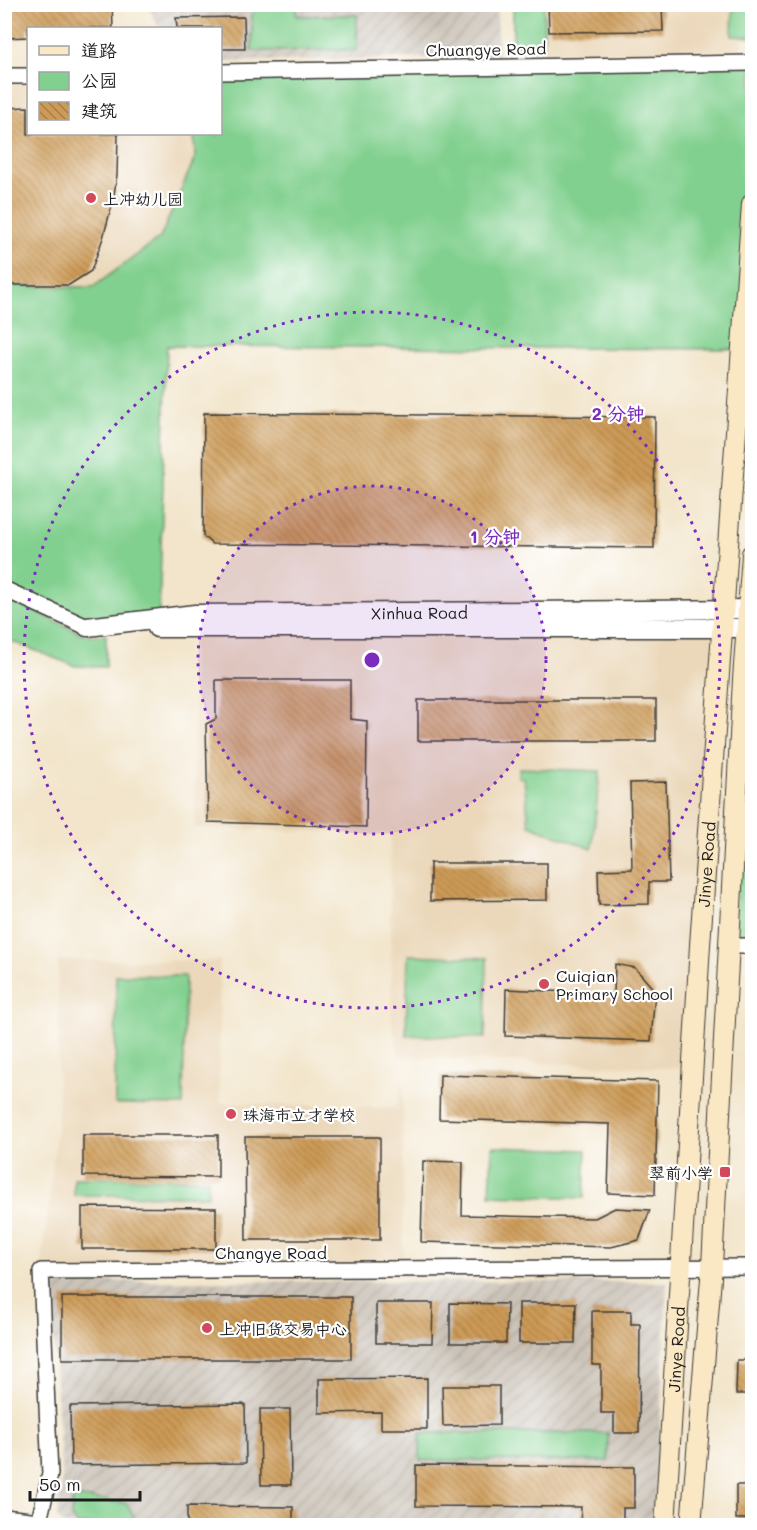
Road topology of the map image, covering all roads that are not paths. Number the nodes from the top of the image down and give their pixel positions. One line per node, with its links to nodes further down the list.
1 (753, 63): 2 (street, Chuangye Road)
2 (222, 72)
3 (4, 76): 4 (street)
4 (27, 76)
5 (753, 204): 8 (main road, Jinye Road)
6 (753, 554): 9 (main road, Jinye Road)
7 (4, 589): 10 (street, Xinhua Road)
8 (724, 608): 9 (street, Xinhua Road); 10 (street, Xinhua Road); 11 (main road, Jinye Road)
9 (750, 618): 11 (street, Xinhua Road); 12 (main road, Jinye Road)
10 (87, 627): 11 (street, Xinhua Road)
11 (723, 627): 15 (main road, Jinye Road)
12 (729, 946): 13 (street); 14 (main road, Jinye Road)
13 (753, 946)
14 (712, 1266): 15 (street, Changye Road); 16 (street, Changye Road); 20 (main road, Jinye Road)
15 (681, 1267): 18 (street, Changye Road); 19 (main road, Jinye Road)
16 (753, 1267)
17 (4, 1517): 18 (street)
18 (41, 1523)
19 (665, 1526)
20 (691, 1526)

